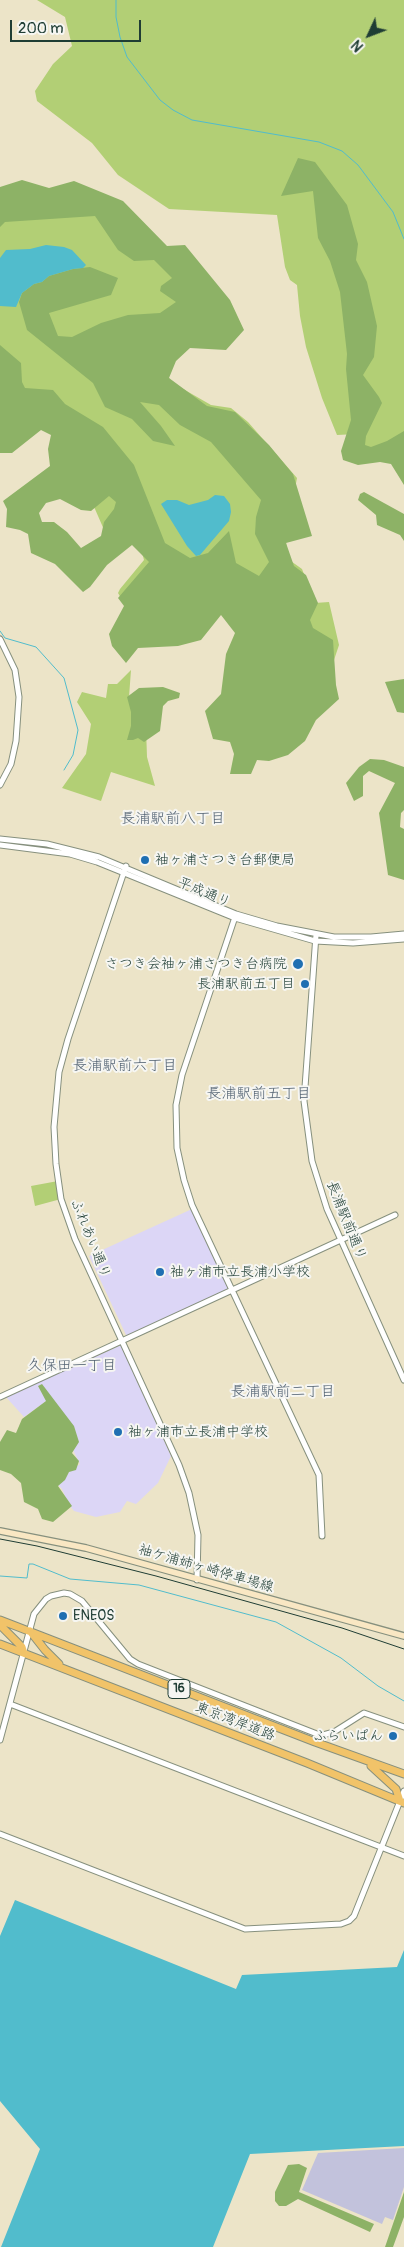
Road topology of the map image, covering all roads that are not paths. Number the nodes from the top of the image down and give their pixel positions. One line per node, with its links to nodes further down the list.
1 (0, 639): 2 (street)
2 (0, 785)
3 (0, 839): 5 (street, 平成通り)
4 (0, 845): 5 (street, 平成通り)
5 (125, 869): 6 (street, 平成通り); 13 (street, ふれあい通り)
6 (235, 916): 8 (street, 平成通り); 12 (street)
7 (404, 934): 8 (street, 平成通り)
8 (316, 938): 9 (street, 平成通り); 11 (street, 長浦駅前通り)
9 (404, 939)
10 (395, 1216): 11 (street)
11 (341, 1240): 12 (street); 14 (street, 長浦駅前通り)
12 (234, 1289): 13 (street); 17 (street)
13 (122, 1342): 15 (street); 18 (street, ふれあい通り)
14 (404, 1380)
15 (0, 1398)
16 (0, 1531): 18 (main road, 袖ケ浦姉ヶ崎停車場線)
17 (322, 1536)
18 (197, 1580): 22 (main road, 袖ケ浦姉ヶ崎停車場線)
19 (0, 1620): 21 (highway, 東京湾岸道路 / 16)
20 (0, 1625): 24 (highway)
21 (29, 1631): 24 (street); 25 (highway); 27 (street); 29 (highway, 東京湾岸道路 / 16)
22 (404, 1636)
23 (0, 1644): 24 (highway, 東京湾岸道路 / 16)
24 (24, 1653): 25 (highway, 東京湾岸道路 / 16); 26 (street)
25 (65, 1669): 32 (highway, 東京湾岸道路 / 16)
26 (10, 1704): 28 (street); 34 (street)
27 (404, 1727)
28 (0, 1740)
29 (364, 1761): 30 (highway, 東京湾岸道路 / 16); 32 (highway)
30 (404, 1774)
31 (404, 1791): 32 (street)
32 (402, 1802): 34 (street)
33 (0, 1834): 34 (street)
34 (381, 1847): 35 (street)
35 (404, 1856)

